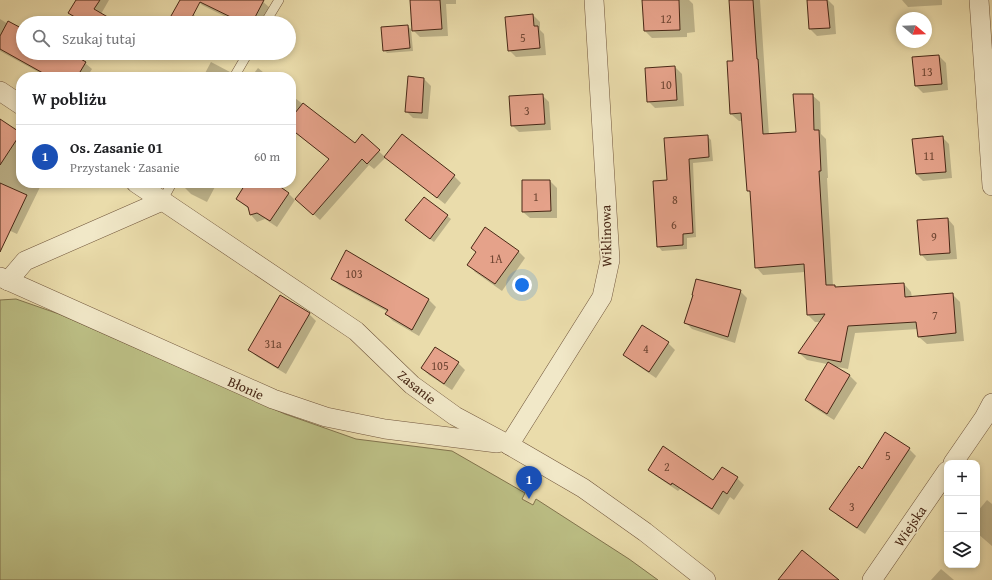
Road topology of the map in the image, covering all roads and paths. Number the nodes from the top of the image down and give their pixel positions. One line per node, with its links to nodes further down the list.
1 (278, 0): 4 (lane)
2 (594, 0): 16 (street, Wiklinowa)
3 (979, 0): 7 (street)
4 (269, 16)
5 (244, 60): 6 (lane)
6 (237, 72)
7 (988, 76): 10 (street)
8 (0, 91): 9 (street)
9 (16, 102)
10 (992, 186)
11 (143, 188): 13 (street, Zasanie)
12 (169, 188): 13 (lane)
13 (162, 201): 14 (street); 16 (street, Zasanie)
14 (4, 279): 16 (street, Błonie)
15 (992, 403): 17 (street)
16 (508, 445): 19 (street, Zasanie)
17 (955, 460)
18 (944, 475): 20 (street, Wiejska)
19 (706, 580)
20 (872, 580)

